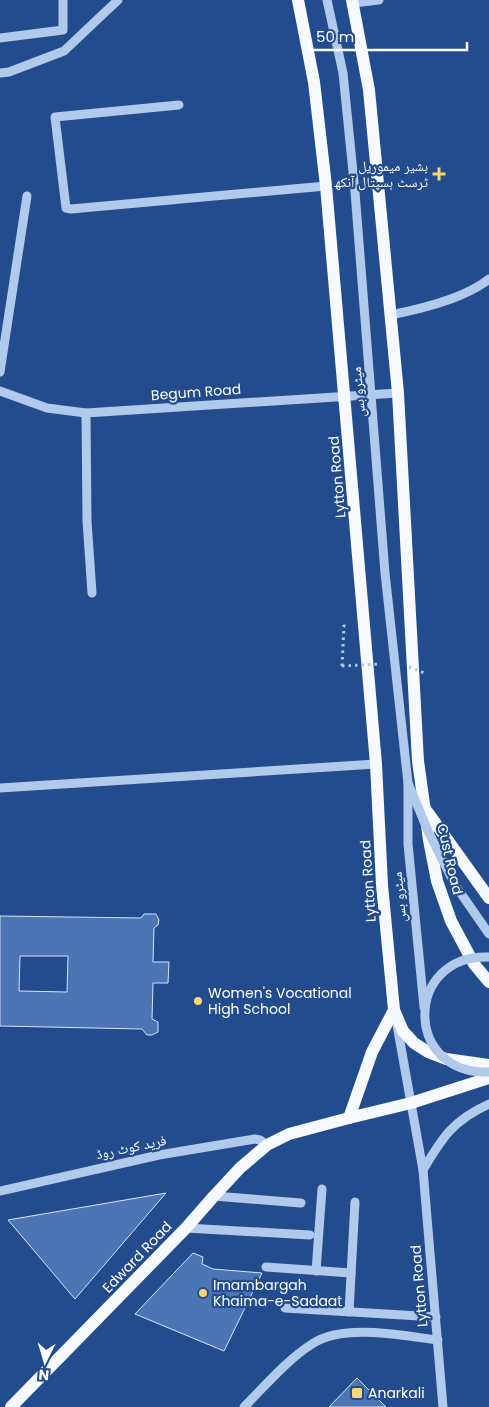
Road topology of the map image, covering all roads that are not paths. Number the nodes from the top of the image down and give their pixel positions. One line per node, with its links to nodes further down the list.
1 (64, 0): 7 (street)
2 (118, 0): 8 (street)
3 (298, 0): 10 (main road, Lytton Road)
4 (327, 0): 21 (street, میٹرو بس, bridge)
5 (379, 0): 6 (street)
6 (353, 1): 13 (main road)
7 (0, 38)
8 (0, 73)
9 (179, 106): 10 (street)
10 (326, 186): 17 (main road, Lytton Road)
11 (27, 196): 14 (street)
12 (489, 279): 13 (street)
13 (390, 315): 16 (main road)
14 (0, 372)
15 (0, 391): 18 (street, Begum Road)
16 (398, 393): 17 (street, Begum Road); 23 (main road, Cust Road)
17 (345, 397): 18 (street, Begum Road); 20 (main road, Lytton Road)
18 (86, 414): 19 (street)
19 (92, 593)
20 (376, 764): 22 (street); 29 (main road, Lytton Road)
21 (408, 783): 25 (street, میٹرو بس, bridge); 28 (street, میٹرو بس, bridge)
22 (0, 788)
23 (424, 808): 24 (main road); 27 (main road, Cust Road)
24 (489, 898)
25 (489, 934)
26 (489, 957): 28 (street, میٹرو بس, bridge)
27 (489, 982)
28 (424, 1007): 31 (street, میٹرو بس, bridge)
29 (394, 1010): 30 (main road); 33 (street, Lytton Road); 35 (main road)
30 (489, 1065)
31 (489, 1072)
32 (489, 1078): 33 (main road, Edward Road)
33 (411, 1103): 35 (main road, Edward Road); 37 (street, Lytton Road)
34 (489, 1104): 37 (street)
35 (349, 1118): 36 (main road, Edward Road)
36 (267, 1145): 39 (street, فرید کوٹ روڈ); 40 (main road, Edward Road)
37 (423, 1170): 50 (street, Lytton Road)
38 (322, 1189): 46 (street)
39 (0, 1191)
40 (214, 1196): 42 (street); 43 (main road, Edward Road)
41 (355, 1202): 47 (street)
42 (301, 1203)
43 (186, 1228): 44 (street); 52 (main road, Edward Road)
44 (310, 1235)
45 (266, 1267): 46 (street)
46 (316, 1271): 47 (street)
47 (351, 1273): 49 (street)
48 (285, 1308): 49 (street)
49 (349, 1312): 50 (street)
50 (436, 1317): 51 (street, Lytton Road)
51 (438, 1340): 53 (street); 54 (street, Lytton Road)
52 (16, 1406)
53 (244, 1407)
54 (443, 1407)

